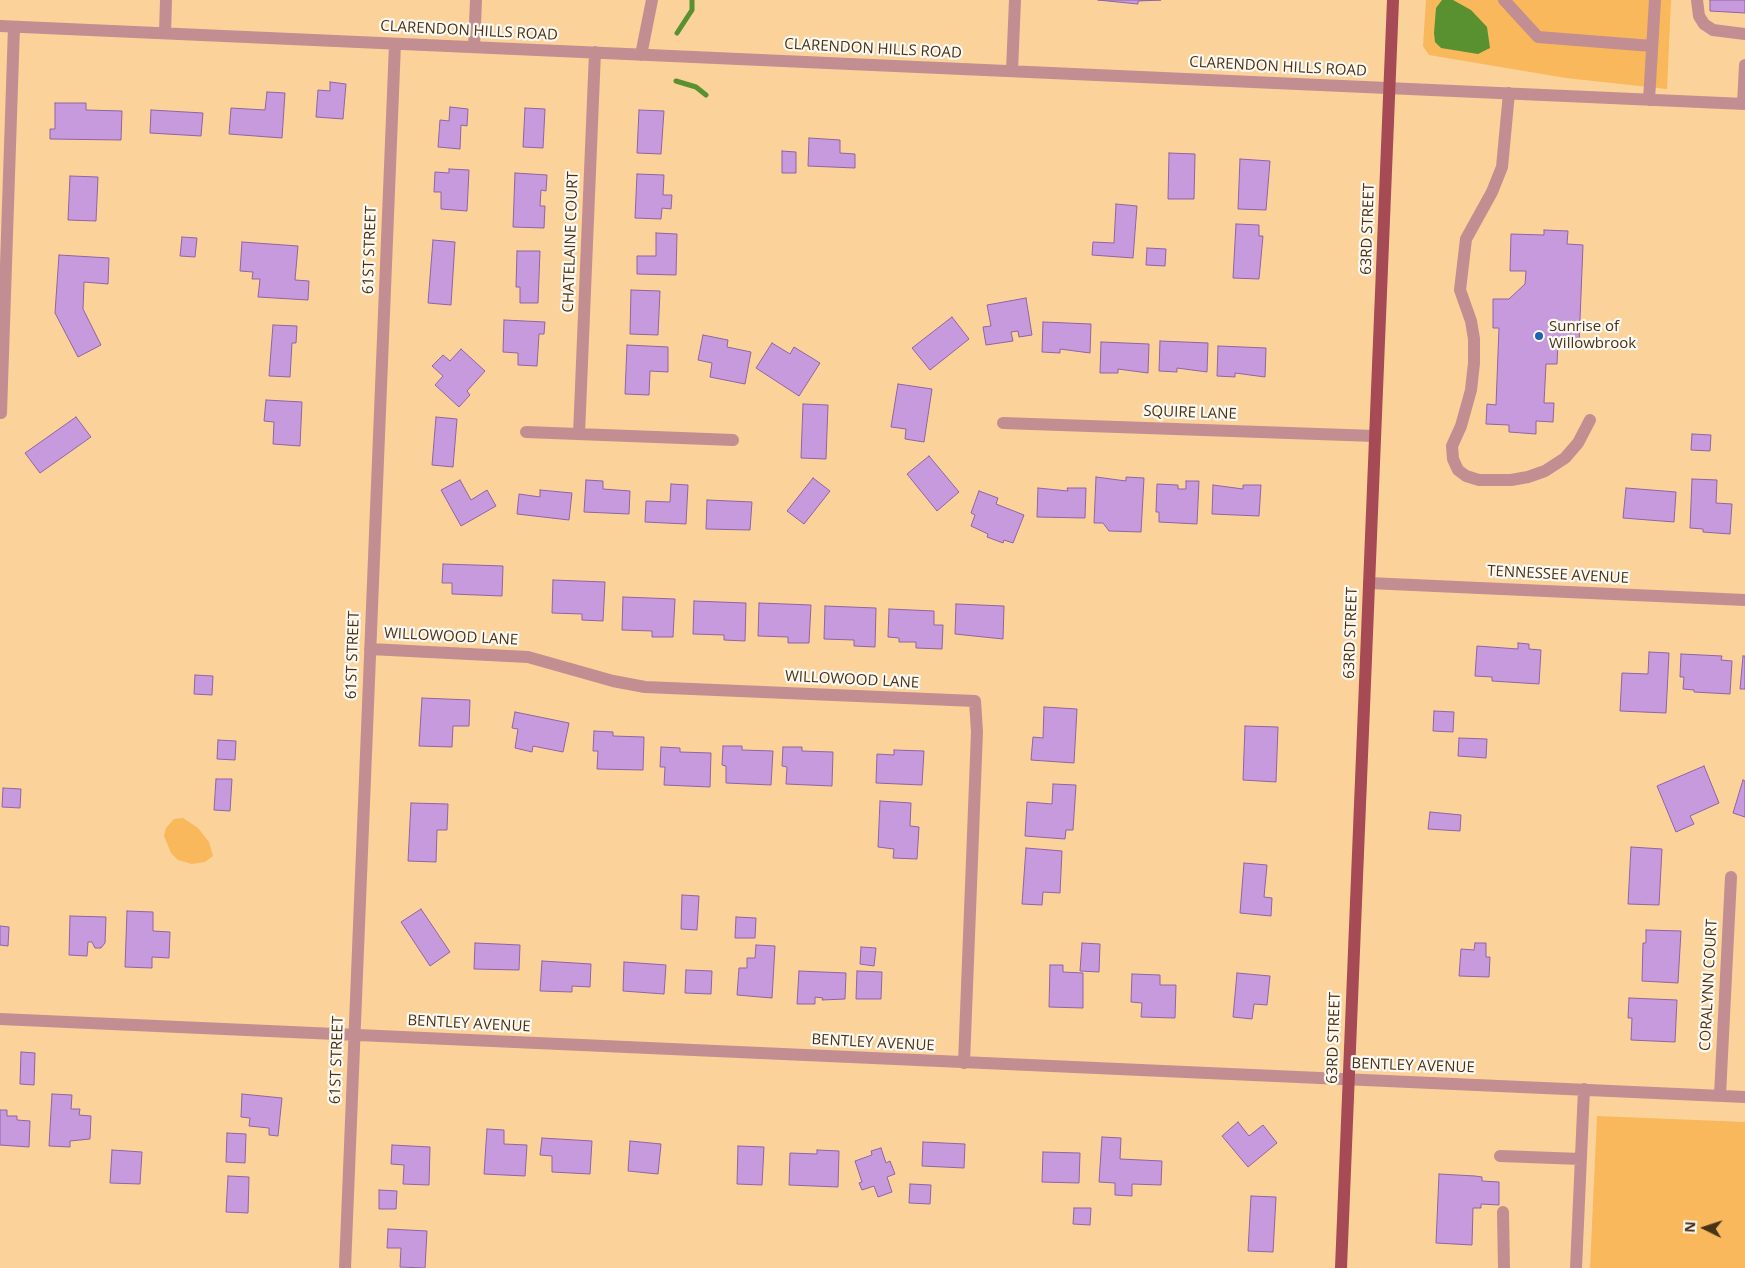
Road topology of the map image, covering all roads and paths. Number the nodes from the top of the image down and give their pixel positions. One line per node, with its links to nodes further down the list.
1 (166, 0): 11 (street)
2 (476, 0): 15 (street)
3 (652, 0): 17 (street)
4 (1015, 0): 19 (street)
5 (1393, 0): 20 (main road, 63RD STREET)
6 (1504, 0): 14 (street)
7 (1654, 0): 14 (street)
8 (1697, 0): 12 (street)
9 (0, 26): 10 (street, CLARENDON HILLS ROAD)
10 (14, 27): 11 (street, CLARENDON HILLS ROAD); 24 (street)
11 (165, 33): 13 (street, CLARENDON HILLS ROAD)
12 (1745, 34)
13 (394, 44): 15 (street, CLARENDON HILLS ROAD); 33 (street, 61ST STREET)
14 (1652, 46): 22 (street)
15 (474, 47): 16 (street, CLARENDON HILLS ROAD)
16 (595, 52): 17 (street, CLARENDON HILLS ROAD); 28 (street, CHATELAINE COURT)
17 (641, 55): 19 (street, CLARENDON HILLS ROAD)
18 (1745, 66): 23 (street)
19 (1012, 71): 20 (street, CLARENDON HILLS ROAD)
20 (1390, 88): 21 (street, CLARENDON HILLS ROAD); 29 (main road, 63RD STREET)
21 (1509, 93): 22 (street, CLARENDON HILLS ROAD); 25 (street)
22 (1649, 100): 23 (street, CLARENDON HILLS ROAD)
23 (1744, 104)
24 (1, 413)
25 (1590, 420)
26 (1004, 423): 29 (street, SQUIRE LANE)
27 (526, 432): 28 (street)
28 (579, 434): 30 (street)
29 (1375, 436): 31 (main road, 63RD STREET)
30 (733, 440)
31 (1369, 583): 32 (street, TENNESSEE AVENUE); 38 (main road, 63RD STREET)
32 (1745, 600)
33 (370, 649): 36 (street, 61ST STREET); 37 (street, WILLOWOOD LANE)
34 (1731, 877): 40 (street, CORALYNN COURT)
35 (0, 1018): 36 (street, BENTLEY AVENUE)
36 (354, 1035): 37 (street, BENTLEY AVENUE); 45 (street, 61ST STREET)
37 (964, 1063): 38 (street, BENTLEY AVENUE)
38 (1348, 1080): 39 (street, BENTLEY AVENUE); 46 (main road, 63RD STREET)
39 (1584, 1089): 40 (street, BENTLEY AVENUE); 43 (street)
40 (1720, 1095): 41 (street, BENTLEY AVENUE)
41 (1745, 1096)
42 (1500, 1156): 43 (street)
43 (1581, 1158): 48 (street)
44 (1503, 1212): 47 (street)
45 (345, 1268)
46 (1341, 1268)
47 (1504, 1268)
48 (1576, 1268)

